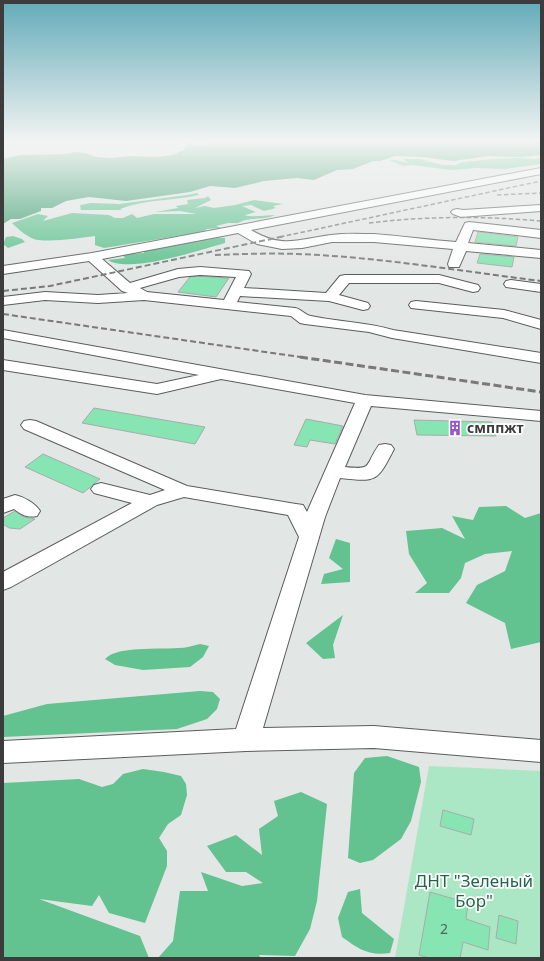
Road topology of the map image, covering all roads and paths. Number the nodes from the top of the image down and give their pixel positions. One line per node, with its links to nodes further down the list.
1 (464, 186): 4 (street)
2 (541, 208): 3 (street)
3 (457, 212)
4 (240, 229): 6 (street); 8 (street)
5 (541, 234): 6 (street)
6 (460, 245): 7 (street); 9 (street)
7 (541, 254)
8 (92, 257): 10 (street); 12 (street)
9 (454, 264)
10 (3, 270)
11 (511, 284): 14 (street)
12 (127, 288): 15 (street); 16 (street)
13 (473, 288): 17 (street)
14 (541, 288)
15 (235, 292): 17 (street); 20 (street)
16 (144, 296): 18 (street); 20 (street)
17 (330, 297): 21 (street)
18 (4, 301)
19 (416, 305): 22 (street)
20 (228, 306): 24 (street)
21 (363, 306)
22 (541, 326)
23 (3, 334): 26 (street)
24 (541, 358)
25 (3, 365): 26 (street)
26 (224, 375): 27 (street)
27 (365, 400): 28 (street); 31 (street)
28 (541, 416)
29 (30, 425): 33 (street)
30 (385, 449): 31 (street)
31 (333, 472): 37 (street)
32 (101, 489): 34 (street)
33 (183, 491): 34 (street); 37 (street)
34 (150, 501): 38 (street)
35 (3, 507): 36 (street)
36 (30, 511)
37 (309, 537): 39 (street)
38 (3, 582)
39 (246, 740): 40 (street); 41 (street)
40 (536, 751)
41 (3, 752)

